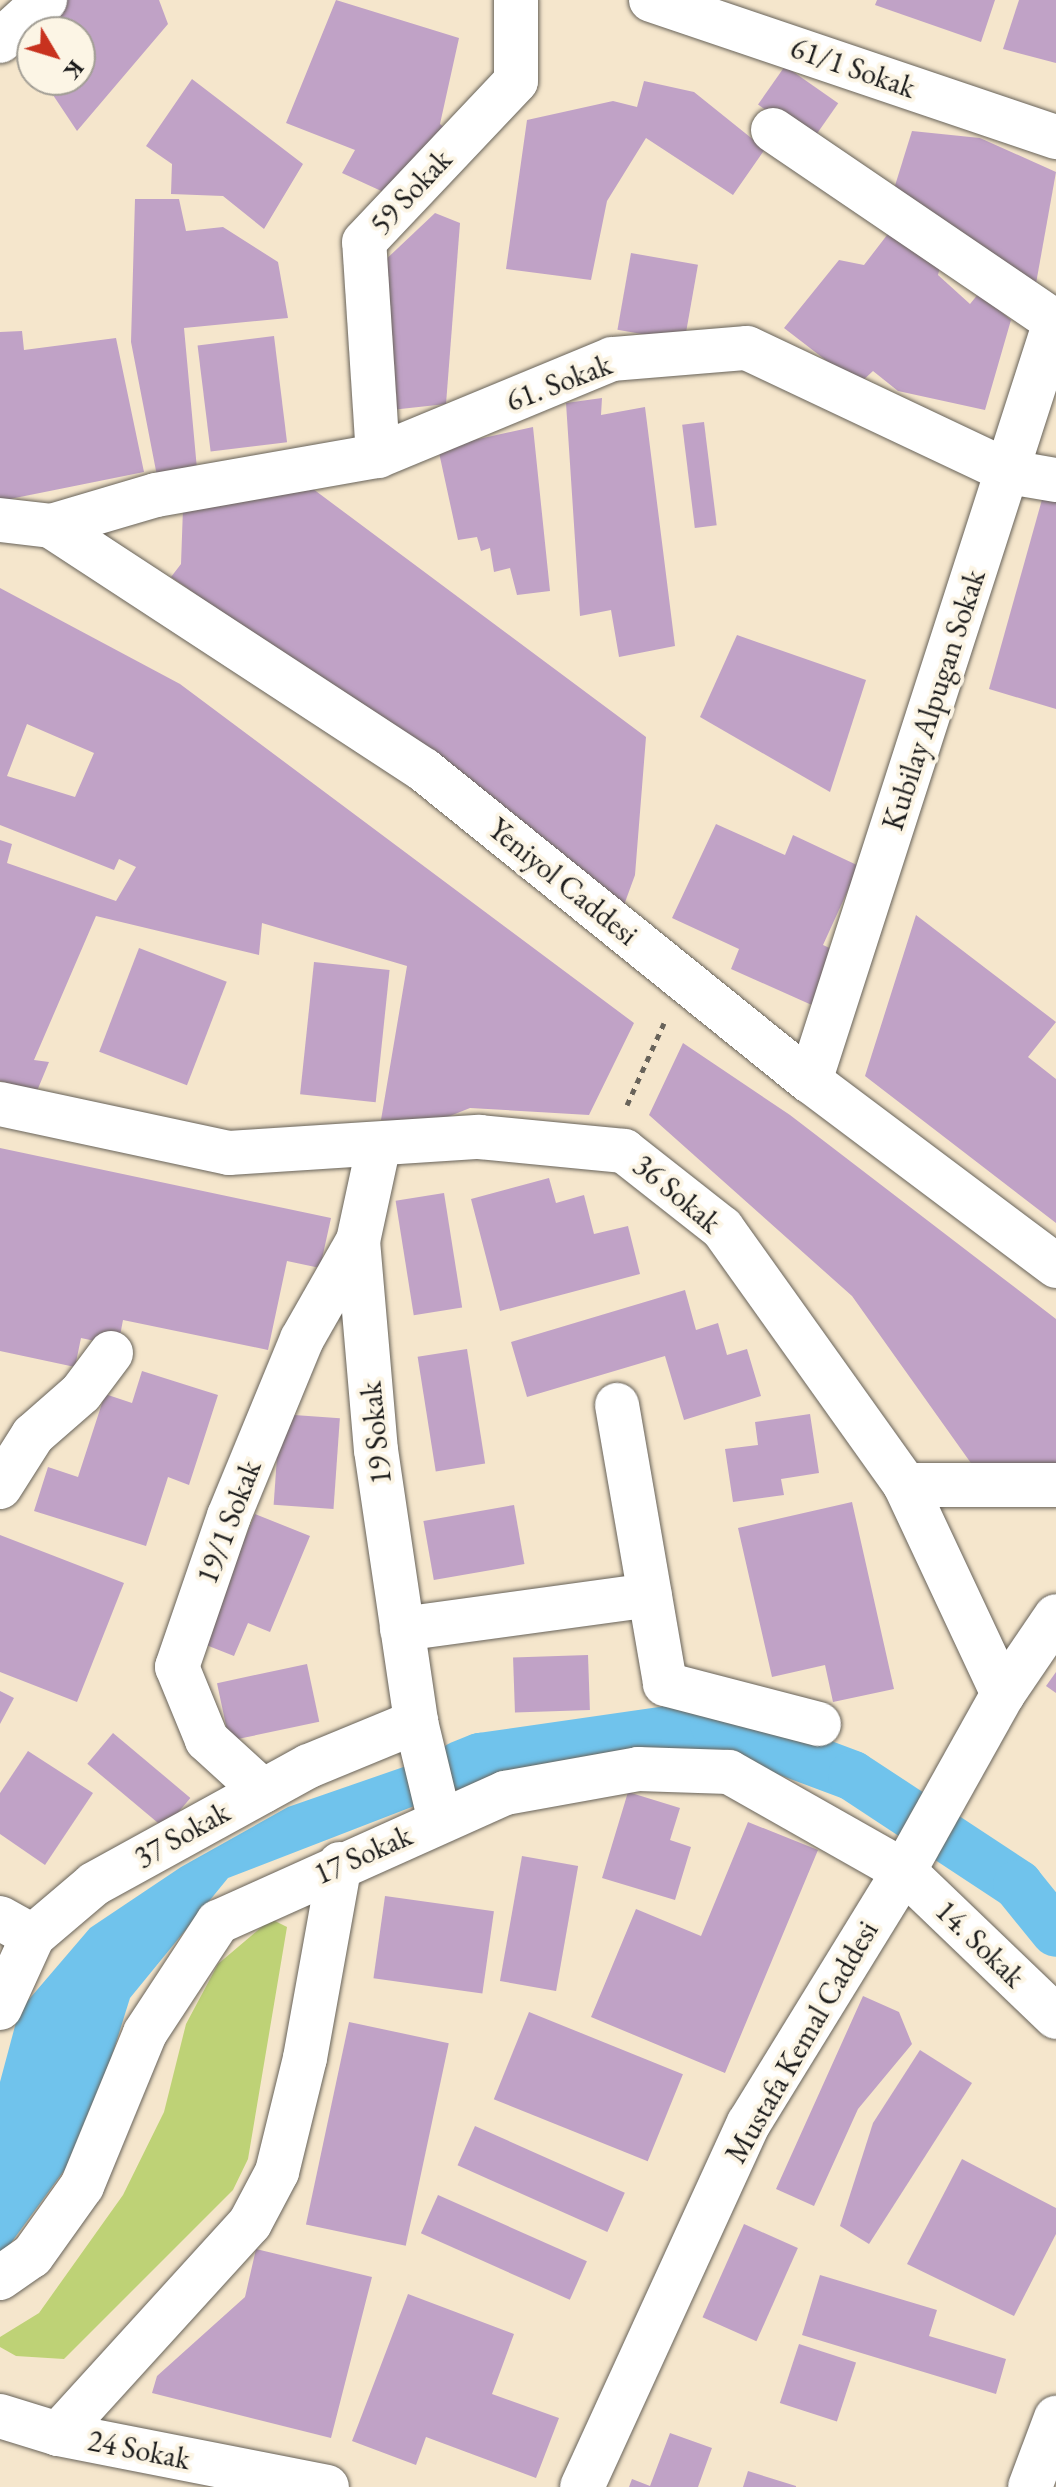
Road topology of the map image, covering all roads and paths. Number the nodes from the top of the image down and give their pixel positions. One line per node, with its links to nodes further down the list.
1 (45, 0): 4 (street)
2 (516, 0): 8 (street, 59 Sokak)
3 (651, 0): 6 (street, 61/1 Sokak)
4 (0, 41)
5 (773, 130): 7 (street)
6 (1056, 137)
7 (1055, 320): 9 (street, Kubilay Alpugan Sokak)
8 (378, 456): 9 (street, 61. Sokak); 12 (street, 61. Sokak)
9 (1009, 472): 10 (street, 61. Sokak); 14 (street, Kubilay Alpugan Sokak)
10 (1056, 480)
11 (0, 520): 12 (street)
12 (51, 526): 13 (street, Yeniyol Caddesi)
13 (684, 980): 14 (street, Yeniyol Caddesi); 17 (path)
14 (810, 1081): 19 (street, Yeniyol Caddesi)
15 (1, 1107): 16 (street, 36 Sokak)
16 (379, 1144): 17 (street, 36 Sokak); 18 (street, 19 Sokak)
17 (607, 1149): 22 (street, 36 Sokak)
18 (358, 1241): 27 (street, 19 Sokak); 31 (street, 19/1 Sokak)
19 (1056, 1266)
20 (111, 1353): 24 (street)
21 (617, 1405): 25 (street)
22 (905, 1485): 23 (street); 28 (street, 36 Sokak)
23 (1056, 1485)
24 (0, 1487)
25 (650, 1595): 27 (street); 30 (street)
26 (1056, 1616): 28 (street, Mustafa Kemal Caddesi)
27 (402, 1629): 29 (street, 19 Sokak)
28 (1003, 1694): 34 (street, Mustafa Kemal Caddesi)
29 (416, 1722): 31 (street, 37 Sokak); 32 (street, 19 Sokak)
30 (819, 1724)
31 (263, 1791): 35 (street, 37 Sokak)
32 (440, 1821): 33 (street, 17 Sokak); 34 (street, 17 Sokak)
33 (340, 1864): 38 (street, 17 Sokak); 41 (street)
34 (904, 1871): 37 (street, 14. Sokak); 43 (street, Mustafa Kemal Caddesi)
35 (17, 1927): 36 (street, 37 Sokak)
36 (0, 2008)
37 (1056, 2017)
38 (0, 2278)
39 (0, 2416): 41 (street, 24 Sokak)
40 (1056, 2418): 44 (street)
41 (58, 2434): 42 (street, 24 Sokak)
42 (327, 2487)
43 (582, 2487)
44 (1030, 2487)

